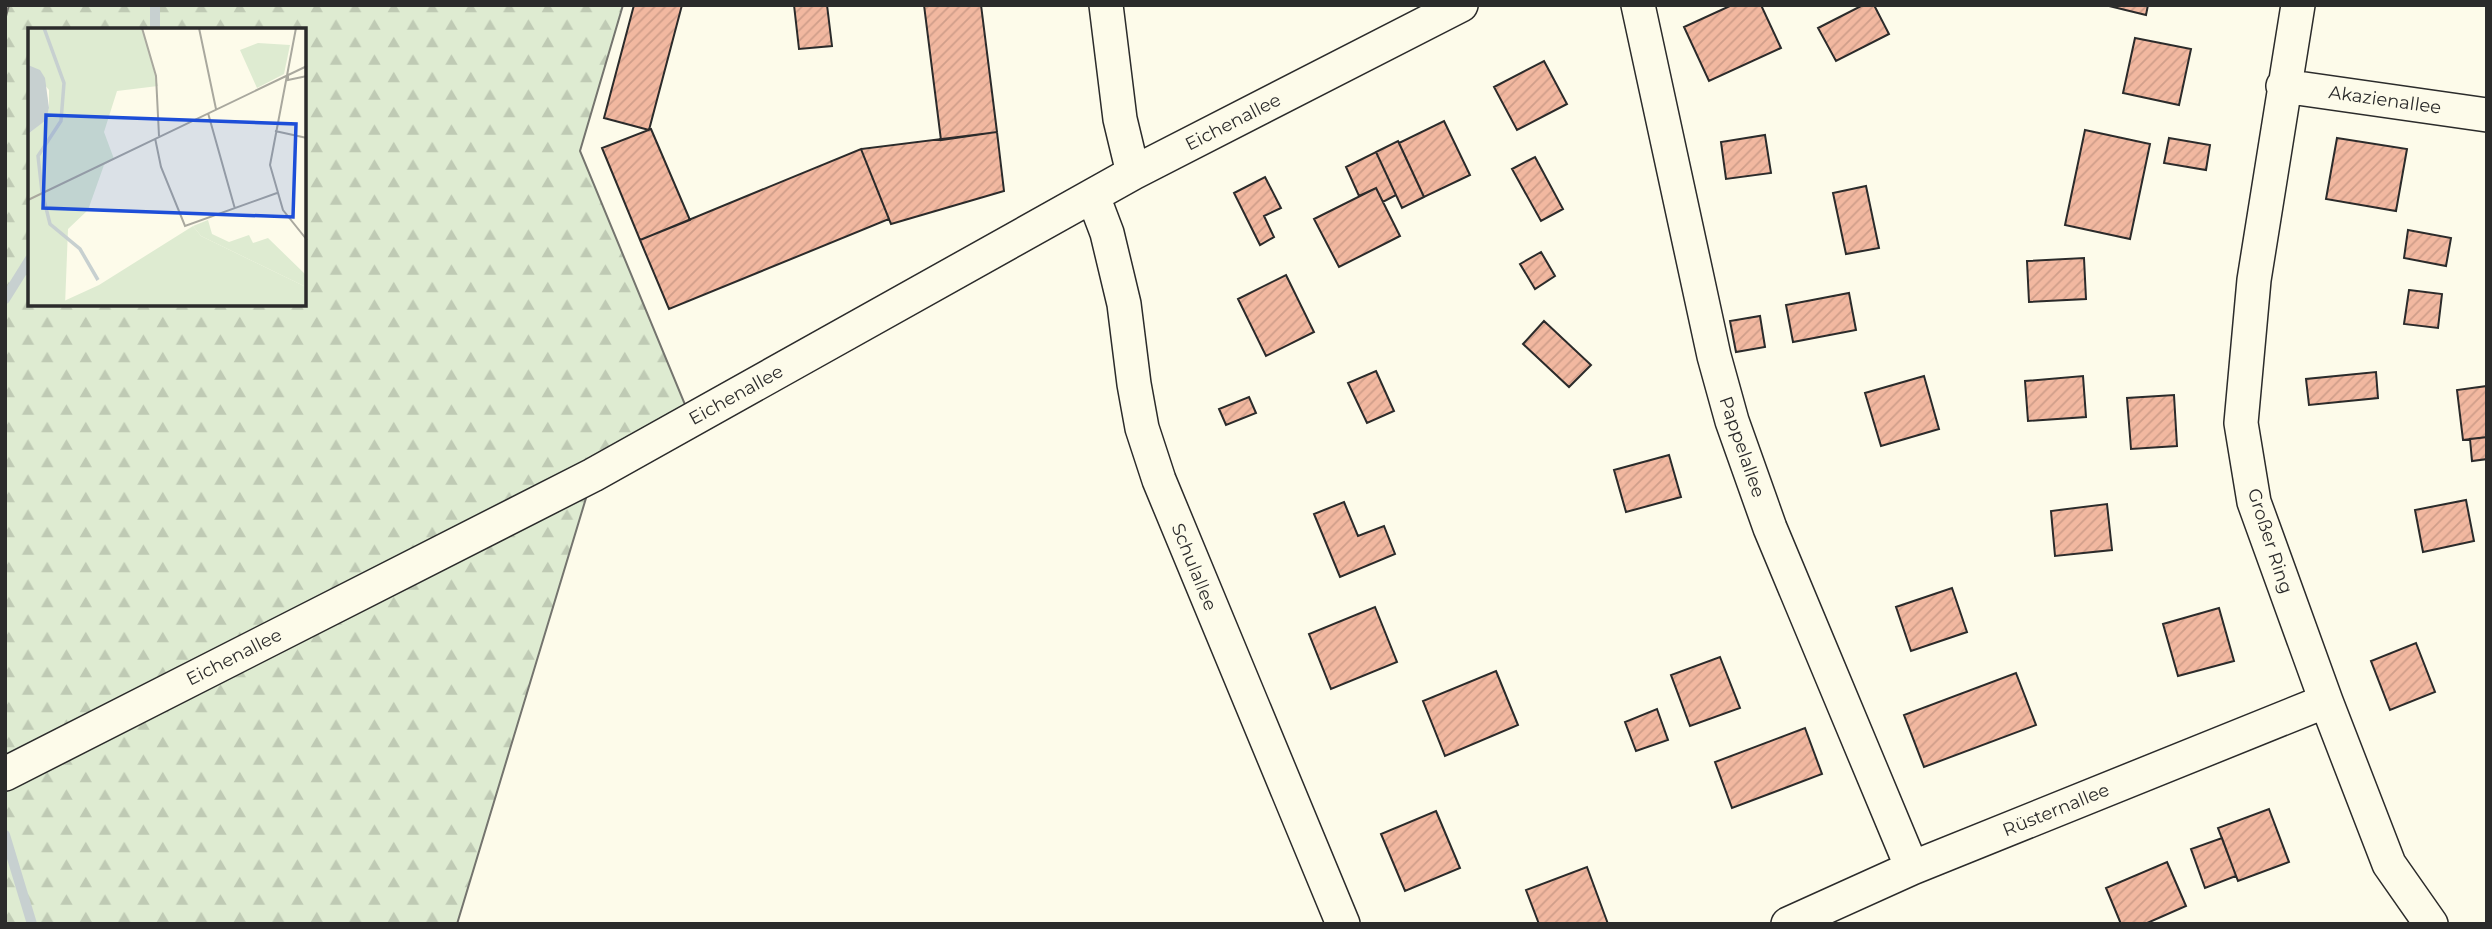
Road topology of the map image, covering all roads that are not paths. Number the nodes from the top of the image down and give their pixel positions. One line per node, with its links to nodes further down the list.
1 (1106, 5): 7 (street)
2 (1461, 5): 7 (street, Eichenallee)
3 (1638, 5): 11 (street, Pappelallee)
4 (2298, 5): 5 (street, Großer Ring)
5 (2283, 86): 6 (street, Akazienallee); 9 (street, Großer Ring)
6 (2487, 115)
7 (1133, 173): 8 (street, Eichenallee)
8 (1093, 196): 10 (street, Eichenallee); 12 (street, Schulallee)
9 (2326, 701): 11 (street, Rüsternallee); 14 (street, Großer Ring)
10 (5, 774)
11 (1912, 868): 13 (street, Rüsternallee)
12 (1343, 924)
13 (1787, 924)
14 (2431, 924)

